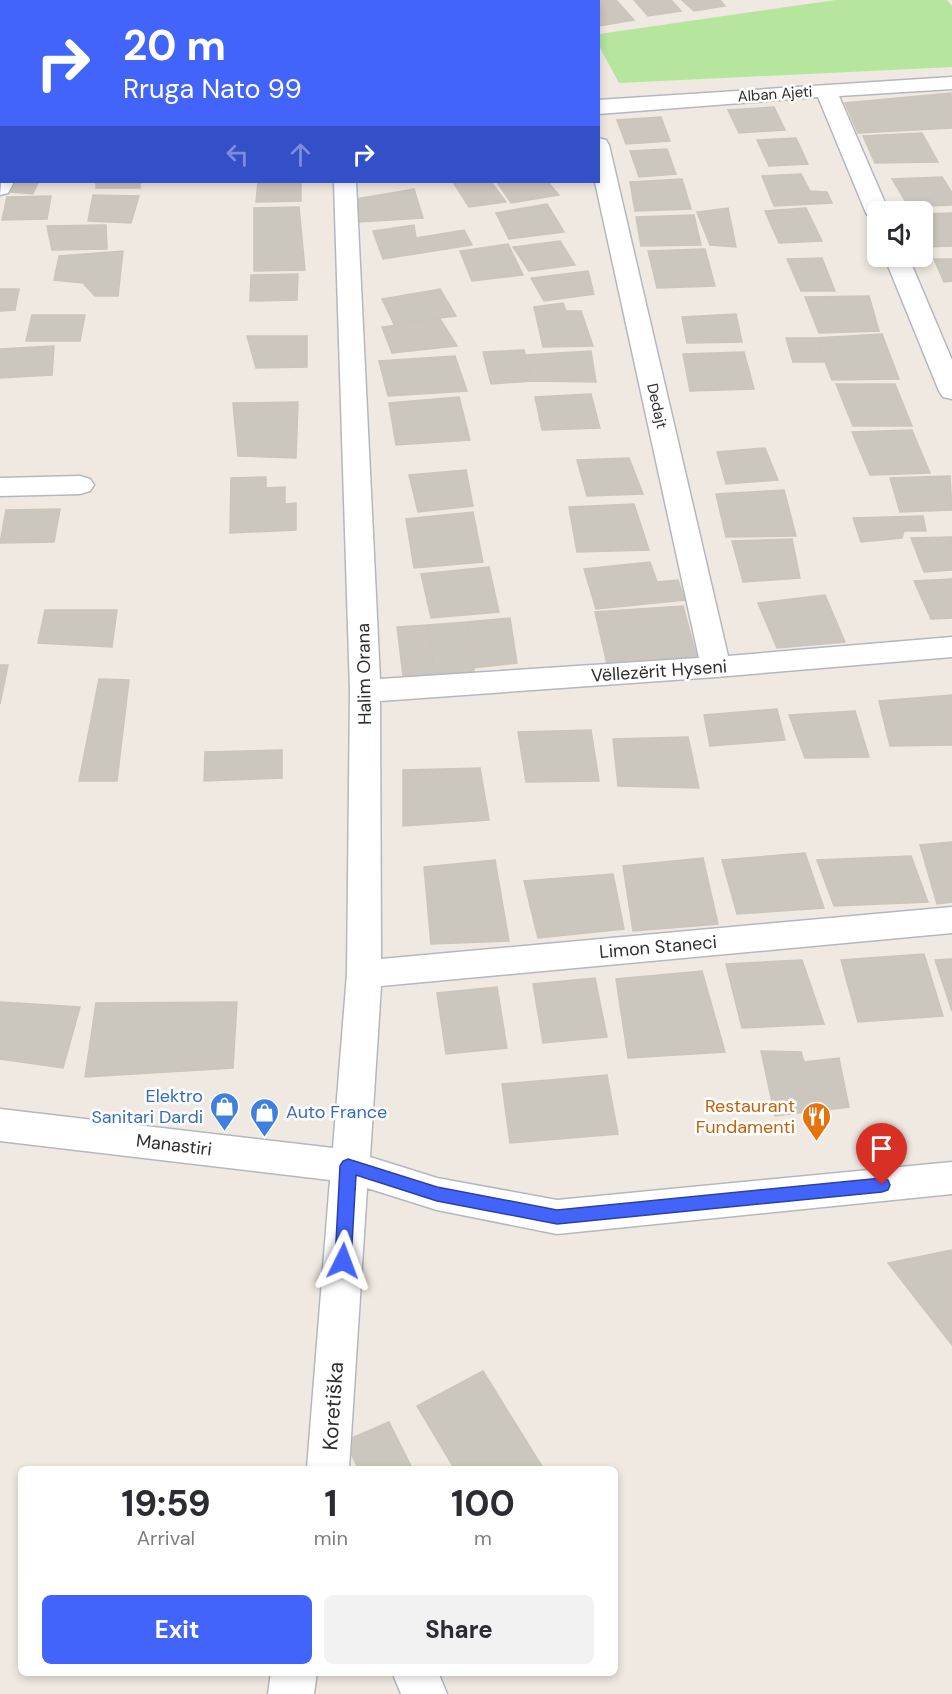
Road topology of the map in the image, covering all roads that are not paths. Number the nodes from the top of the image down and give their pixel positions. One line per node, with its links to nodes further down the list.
1 (952, 83): 2 (street, Alban Ajeti)
2 (826, 90): 3 (street, Alban Ajeti); 6 (street)
3 (600, 107)
4 (600, 154): 12 (street, Dedajt)
5 (345, 183): 13 (street, Halim Orana)
6 (873, 201)
7 (901, 267): 8 (street)
8 (952, 391)
9 (80, 484): 10 (street)
10 (0, 487)
11 (952, 647): 12 (street, Vëllezërit Hyseni)
12 (716, 667): 13 (street, Vëllezërit Hyseni)
13 (365, 691): 15 (street, Halim Orana)
14 (952, 920): 15 (street, Limon Staneci)
15 (364, 974): 17 (street, Halim Orana)
16 (0, 1125): 17 (street, Manastiri)
17 (348, 1166): 18 (street, Manastiri); 19 (street, Koretiška)
18 (952, 1178)
19 (338, 1344): 20 (street, Koretiška); 21 (street, Koretiška)
20 (328, 1466)
21 (341, 1466)
22 (293, 1676): 24 (street)
23 (417, 1676): 25 (street)
24 (291, 1694)
25 (424, 1694)

